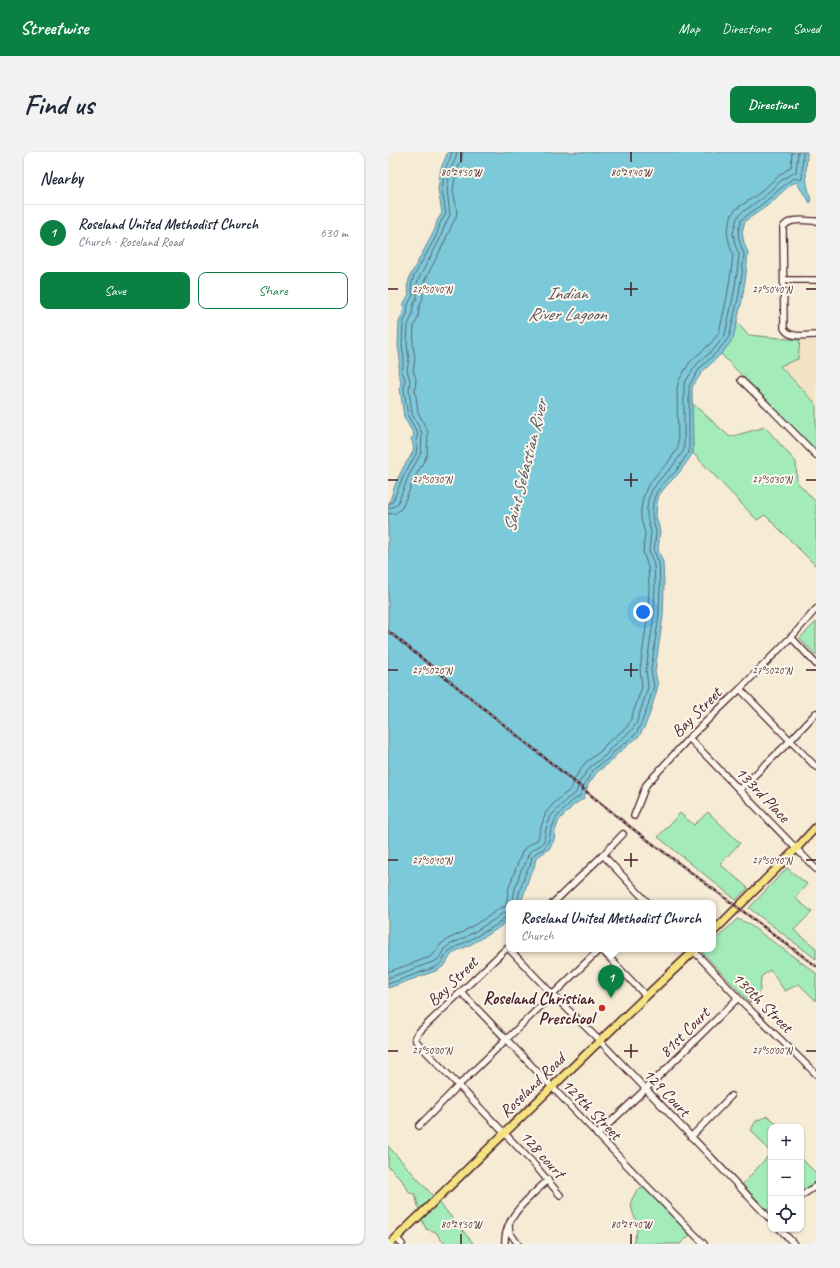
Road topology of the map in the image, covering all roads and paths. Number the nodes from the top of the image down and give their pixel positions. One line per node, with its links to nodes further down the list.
1 (816, 221): 2 (street)
2 (784, 280): 3 (street); 4 (street)
3 (816, 280)
4 (816, 335)
5 (741, 380): 6 (street)
6 (816, 455)
7 (816, 609): 8 (street, Bay Street)
8 (791, 637): 9 (street); 10 (street, Bay Street)
9 (816, 664)
10 (740, 689): 12 (street, Bay Street); 13 (street)
11 (816, 713): 13 (street)
12 (689, 738): 15 (street, 133rd Place); 16 (street, Bay Street)
13 (790, 741): 14 (street); 15 (street)
14 (816, 767)
15 (739, 790): 19 (street, 133rd Place)
16 (634, 816)
17 (816, 827): 19 (main road)
18 (623, 834): 20 (street)
19 (796, 849): 21 (street, 133rd Place); 24 (main road)
20 (603, 855): 22 (street); 23 (street)
21 (816, 869)
22 (556, 900)
23 (645, 900)
24 (716, 929)
25 (506, 951): 31 (street, Bay Street)
26 (513, 952): 32 (street, 129 Court)
27 (598, 952): 32 (street)
28 (604, 952): 33 (street)
29 (692, 952): 33 (main road, Roseland Road)
30 (696, 952): 34 (street, 130th Street)
31 (461, 992): 35 (street, Bay Street); 36 (street, 129th Street)
32 (553, 995): 36 (street); 37 (street, 129 Court)
33 (646, 996): 37 (main road, Roseland Road)
34 (738, 998): 38 (street, 130th Street); 41 (street, 81st Court)
35 (415, 1037): 39 (street, 128 court)
36 (506, 1040): 39 (street); 40 (street, 129th Street)
37 (600, 1041): 40 (main road, Roseland Road); 41 (street, 129 Court)
38 (816, 1074)
39 (458, 1085): 43 (street); 44 (street, 128 court)
40 (552, 1088): 44 (main road, Roseland Road); 45 (street, 129th Street)
41 (646, 1089): 45 (street, 81st Court); 46 (street, 129 Court)
42 (731, 1096): 46 (street)
43 (419, 1126)
44 (504, 1133): 47 (street, 128 court); 54 (main road, Roseland Road)
45 (597, 1135): 59 (street, 129th Street)
46 (692, 1138): 51 (street, 129 Court)
47 (548, 1180): 50 (street, 128 court); 52 (street)
48 (816, 1186): 49 (street)
49 (804, 1194)
50 (560, 1195)
51 (768, 1216)
52 (509, 1226): 57 (street); 58 (street)
53 (783, 1232): 60 (street)
54 (396, 1238): 55 (main road, Roseland Road); 56 (street)
55 (390, 1244)
56 (402, 1244)
57 (504, 1244)
58 (518, 1244)
59 (704, 1244)
60 (794, 1244)

